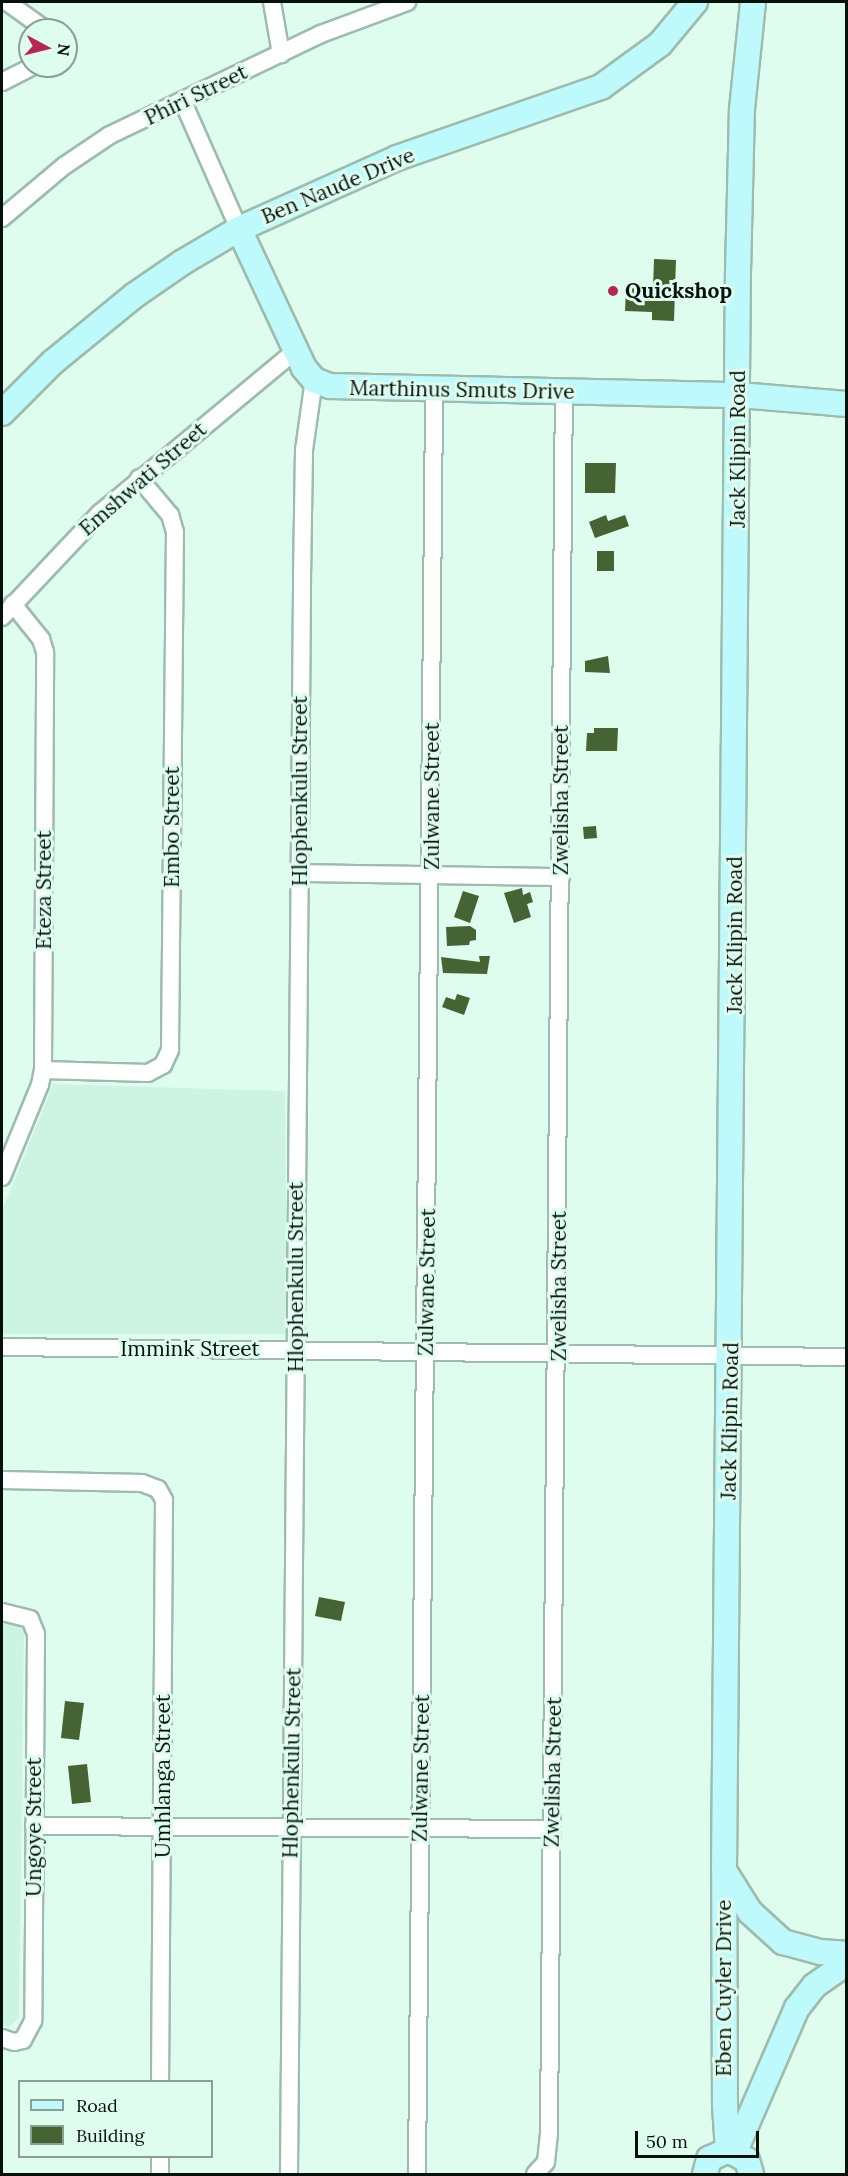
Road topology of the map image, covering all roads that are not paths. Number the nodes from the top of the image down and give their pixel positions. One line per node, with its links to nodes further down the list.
1 (7, 2): 6 (street)
2 (272, 2): 7 (street)
3 (406, 2): 7 (street, Phiri Street)
4 (695, 2): 12 (street, Ben Naude Drive)
5 (753, 2): 17 (street, Jack Klipin Road)
6 (31, 18)
7 (281, 54): 10 (street, Phiri Street)
8 (18, 74): 9 (street)
9 (2, 82)
10 (183, 102): 11 (street, Phiri Street); 12 (street)
11 (2, 218)
12 (239, 230): 13 (street); 19 (street, Ben Naude Drive)
13 (295, 351): 14 (street); 20 (street, Emshwati Street)
14 (314, 380): 15 (street, Marthinus Smuts Drive); 23 (street, Hlophenkulu Street)
15 (434, 389): 16 (street, Marthinus Smuts Drive); 24 (street, Zulwane Street)
16 (564, 392): 17 (street, Marthinus Smuts Drive); 25 (street, Zwelisha Street)
17 (739, 395): 18 (street, Marthinus Smuts Drive); 32 (street, Jack Klipin Road)
18 (846, 404)
19 (2, 413)
20 (139, 478): 21 (street, Emshwati Street); 26 (street, Embo Street)
21 (13, 604): 22 (street, Emshwati Street); 26 (street, Eteza Street)
22 (2, 617)
23 (299, 873): 24 (street); 29 (street, Hlophenkulu Street)
24 (432, 874): 25 (street); 30 (street, Zulwane Street)
25 (561, 877): 31 (street, Zwelisha Street)
26 (43, 1070): 27 (street, Eteza Street)
27 (2, 1177)
28 (2, 1347): 29 (street, Immink Street)
29 (296, 1350): 30 (street, Immink Street); 38 (street, Hlophenkulu Street)
30 (426, 1351): 31 (street, Immink Street); 39 (street, Zulwane Street)
31 (559, 1353): 32 (street, Immink Street); 40 (street, Zwelisha Street)
32 (731, 1354): 33 (street, Immink Street); 41 (street, Jack Klipin Road)
33 (846, 1357)
34 (2, 1480): 37 (street, Umhlanga Street)
35 (2, 1612): 36 (street, Ungoye Street)
36 (34, 1826): 37 (street); 44 (street, Ungoye Street)
37 (162, 1827): 38 (street); 45 (street, Umhlanga Street)
38 (291, 1827): 39 (street); 49 (street, Hlophenkulu Street)
39 (420, 1828): 40 (street); 50 (street, Zulwane Street)
40 (552, 1829): 51 (street, Zwelisha Street)
41 (724, 1870): 42 (street); 47 (street, Eben Cuyler Drive)
42 (846, 1954)
43 (846, 1964): 47 (street, Eben Cuyler Drive)
44 (2, 2038)
45 (160, 2080)
46 (160, 2158): 48 (street)
47 (735, 2164)
48 (160, 2175)
49 (289, 2175)
50 (417, 2175)
51 (535, 2175)

